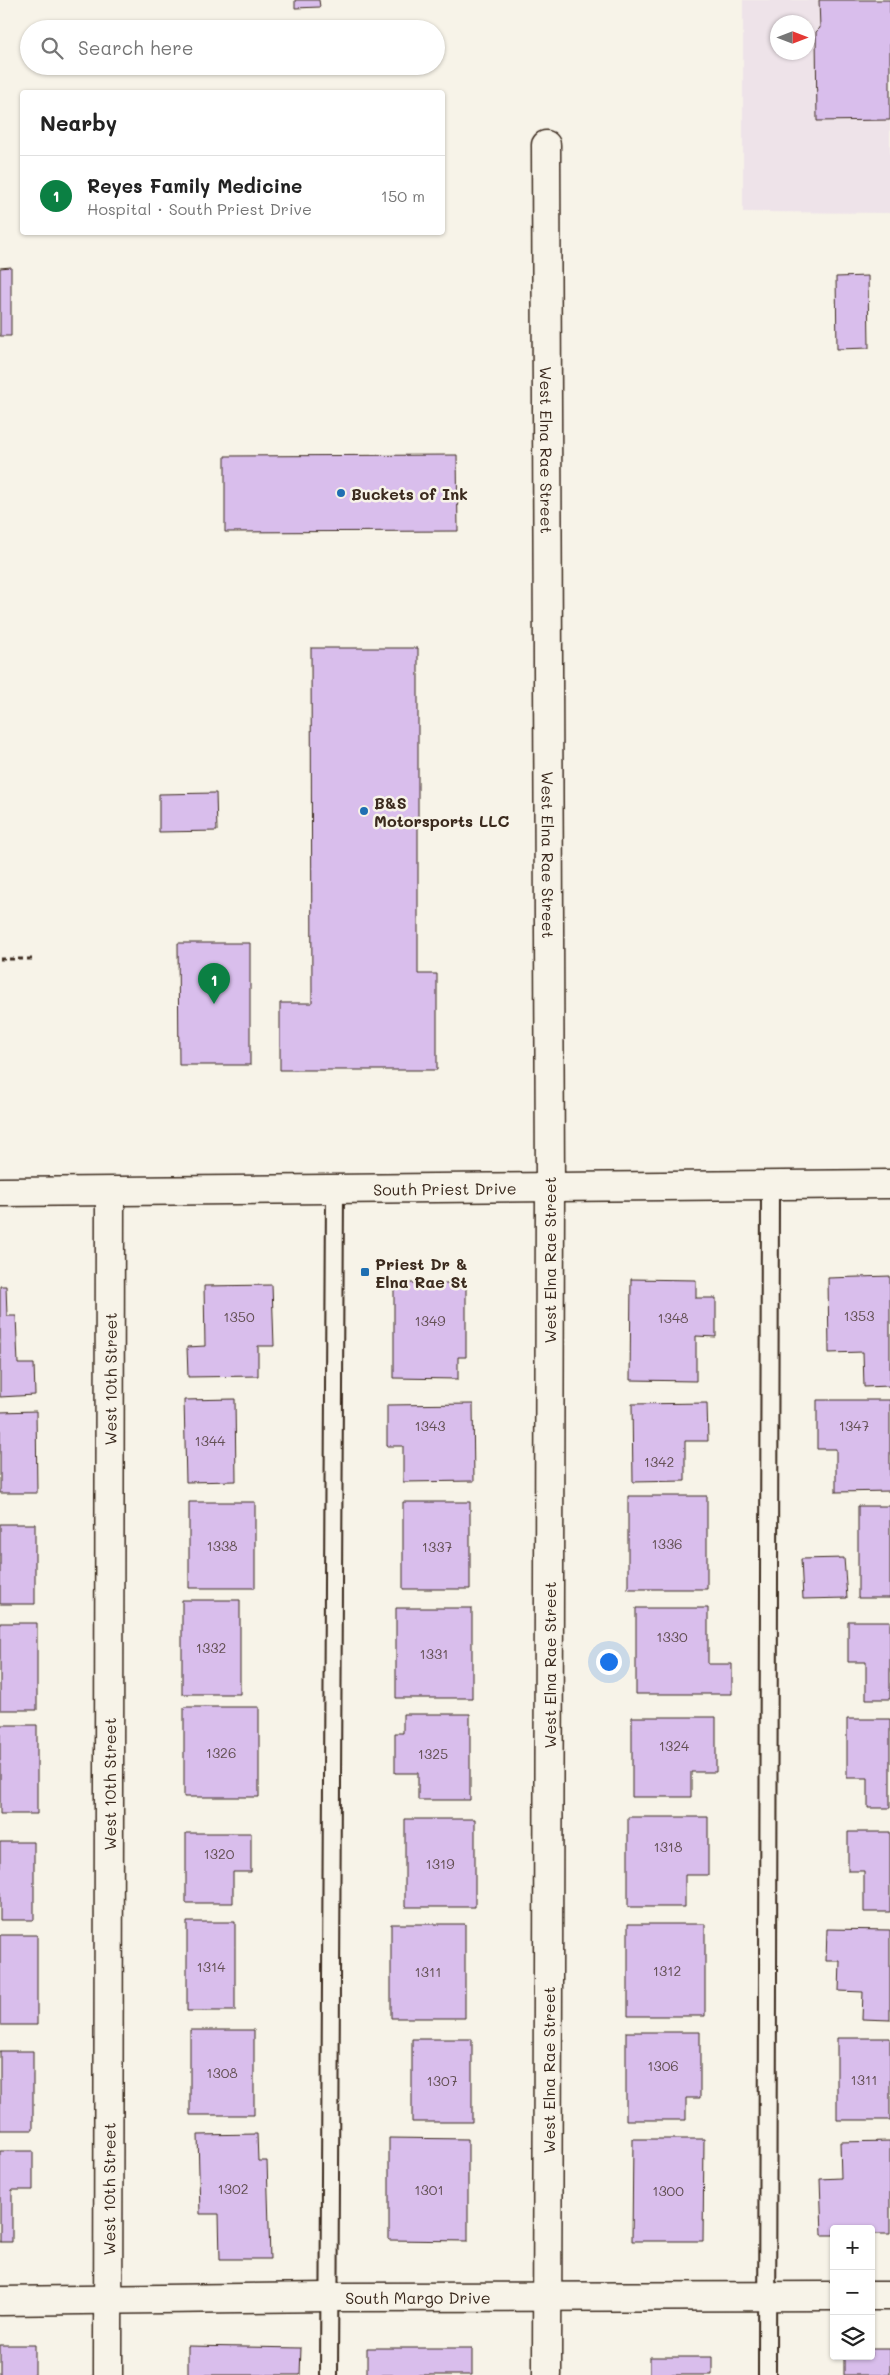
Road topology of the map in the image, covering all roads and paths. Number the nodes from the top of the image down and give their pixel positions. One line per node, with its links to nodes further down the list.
1 (546, 145): 6 (street, West Elna Rae Street)
2 (0, 959): 3 (path)
3 (34, 959)
4 (890, 1184): 5 (street, South Priest Drive)
5 (770, 1185): 6 (street, South Priest Drive); 11 (lane)
6 (550, 1188): 7 (street, South Priest Drive); 10 (street, West Elna Rae Street)
7 (335, 1190): 9 (street, South Priest Drive); 15 (lane)
8 (0, 1192): 9 (street, South Priest Drive)
9 (110, 1192): 16 (street, West 10th Street)
10 (548, 2296): 11 (street, South Margo Drive); 15 (street, South Margo Drive); 20 (street, West Elna Rae Street)
11 (767, 2296): 12 (street, South Margo Drive); 21 (lane)
12 (830, 2296)
13 (875, 2296): 14 (street)
14 (890, 2296)
15 (329, 2297): 16 (street, South Margo Drive); 19 (lane)
16 (108, 2300): 17 (street, South Margo Drive); 18 (street, West 10th Street)
17 (0, 2301)
18 (108, 2375)
19 (329, 2375)
20 (547, 2375)
21 (767, 2375)

